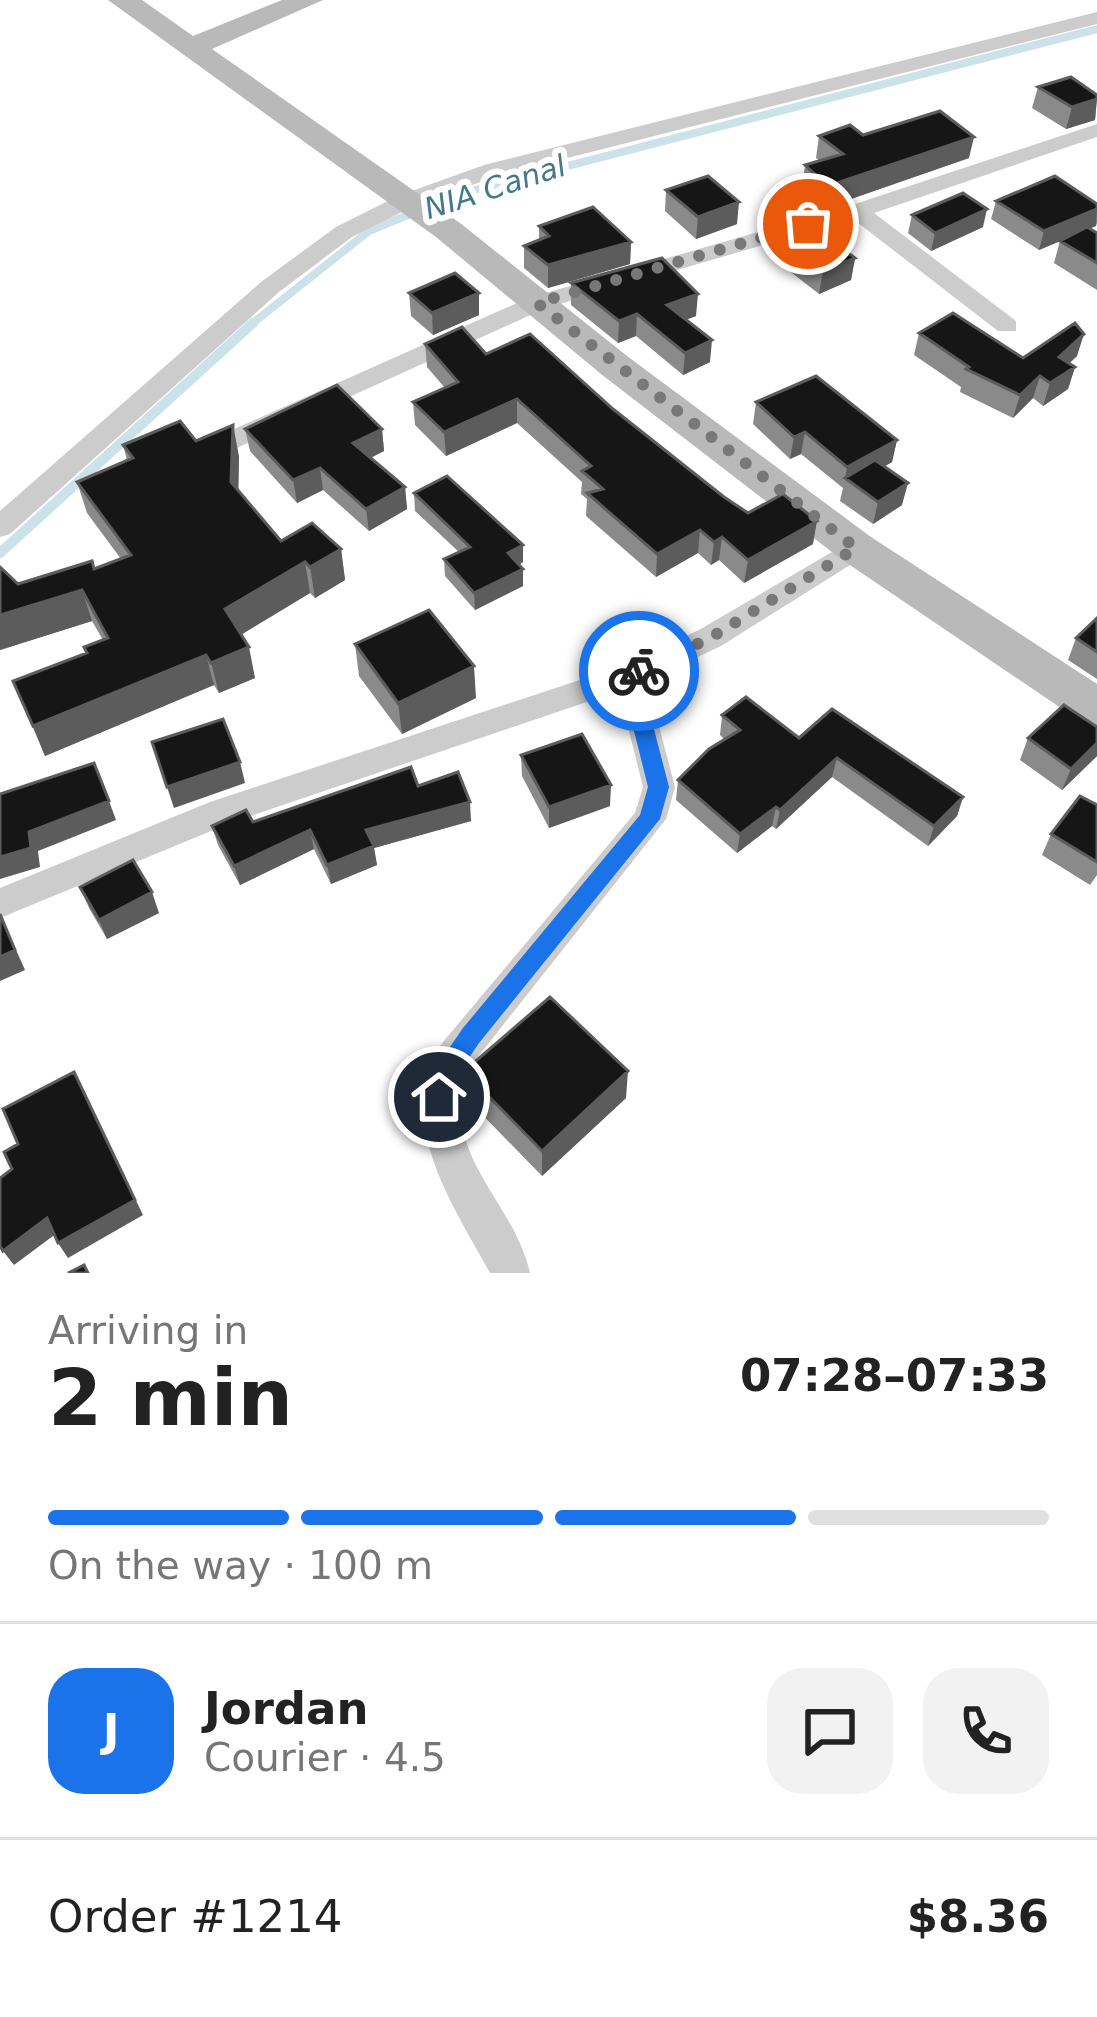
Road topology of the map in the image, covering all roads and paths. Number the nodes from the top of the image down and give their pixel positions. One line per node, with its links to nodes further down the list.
1 (123, 0): 4 (main road)
2 (308, 0): 4 (main road)
3 (1097, 18): 6 (street)
4 (191, 47): 6 (main road)
5 (1097, 130): 7 (street)
6 (416, 208): 8 (main road); 11 (street)
7 (856, 212): 8 (street); 9 (street)
8 (537, 303): 10 (street); 12 (main road)
9 (1007, 326)
10 (212, 449)
11 (0, 527)
12 (856, 548): 13 (street); 14 (main road)
13 (630, 675): 15 (street); 16 (street)
14 (1097, 708)
15 (0, 903)
16 (512, 1270)

